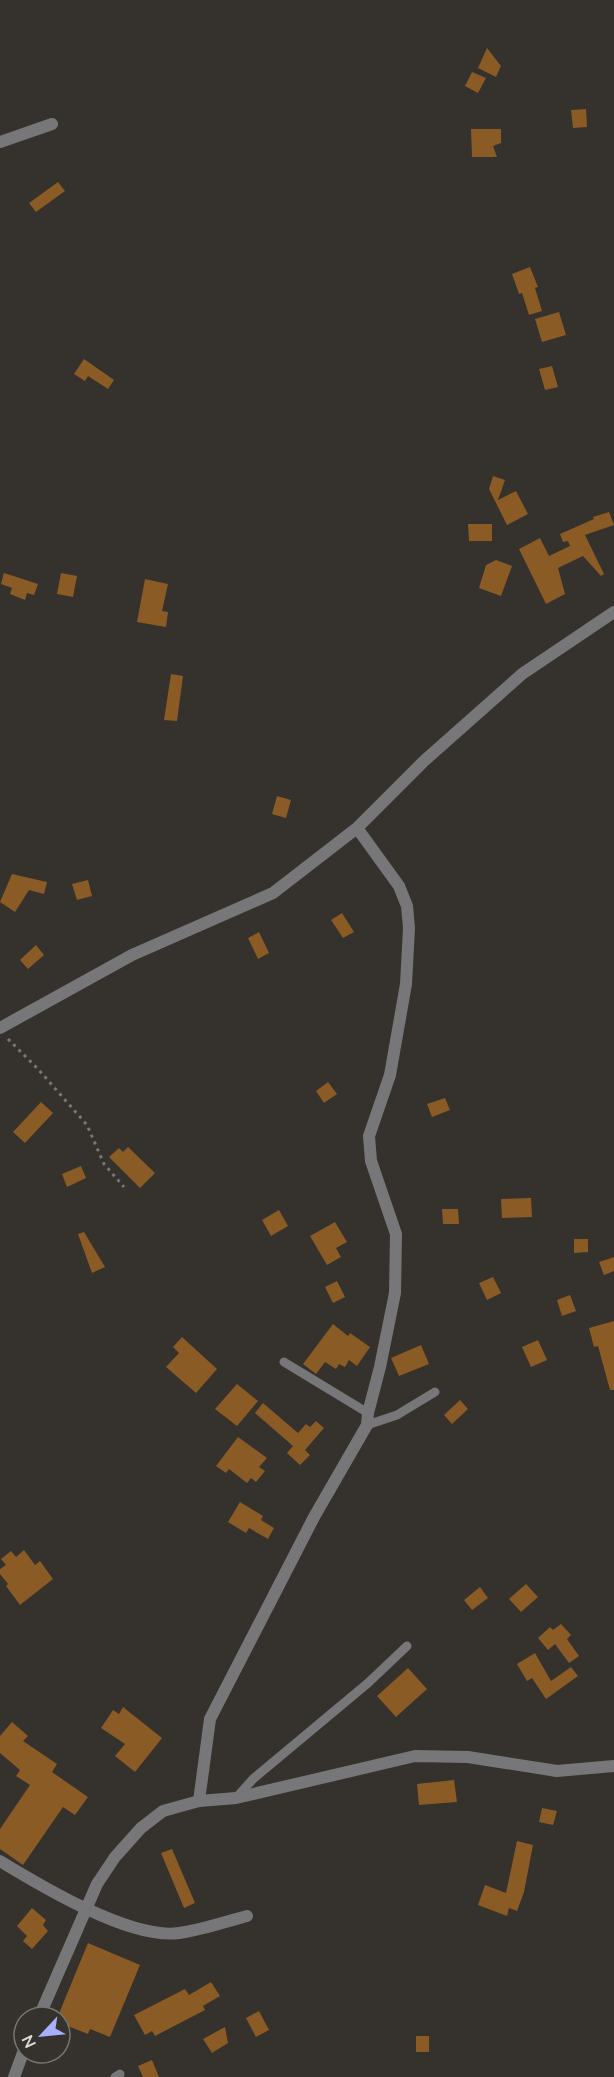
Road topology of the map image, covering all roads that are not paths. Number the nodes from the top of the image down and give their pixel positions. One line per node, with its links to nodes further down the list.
1 (52, 124): 2 (street)
2 (0, 142)
3 (614, 612): 4 (street)
4 (357, 828): 5 (street); 8 (street)
5 (4, 1034)
6 (284, 1362): 8 (lane)
7 (435, 1392): 8 (lane)
8 (368, 1419): 12 (street)
9 (407, 1646): 11 (lane)
10 (614, 1766): 11 (street)
11 (236, 1798): 12 (street)
12 (199, 1801): 14 (street)
13 (0, 1861): 14 (street)
14 (85, 1908): 15 (street); 16 (street)
15 (247, 1916)
16 (44, 2005)

